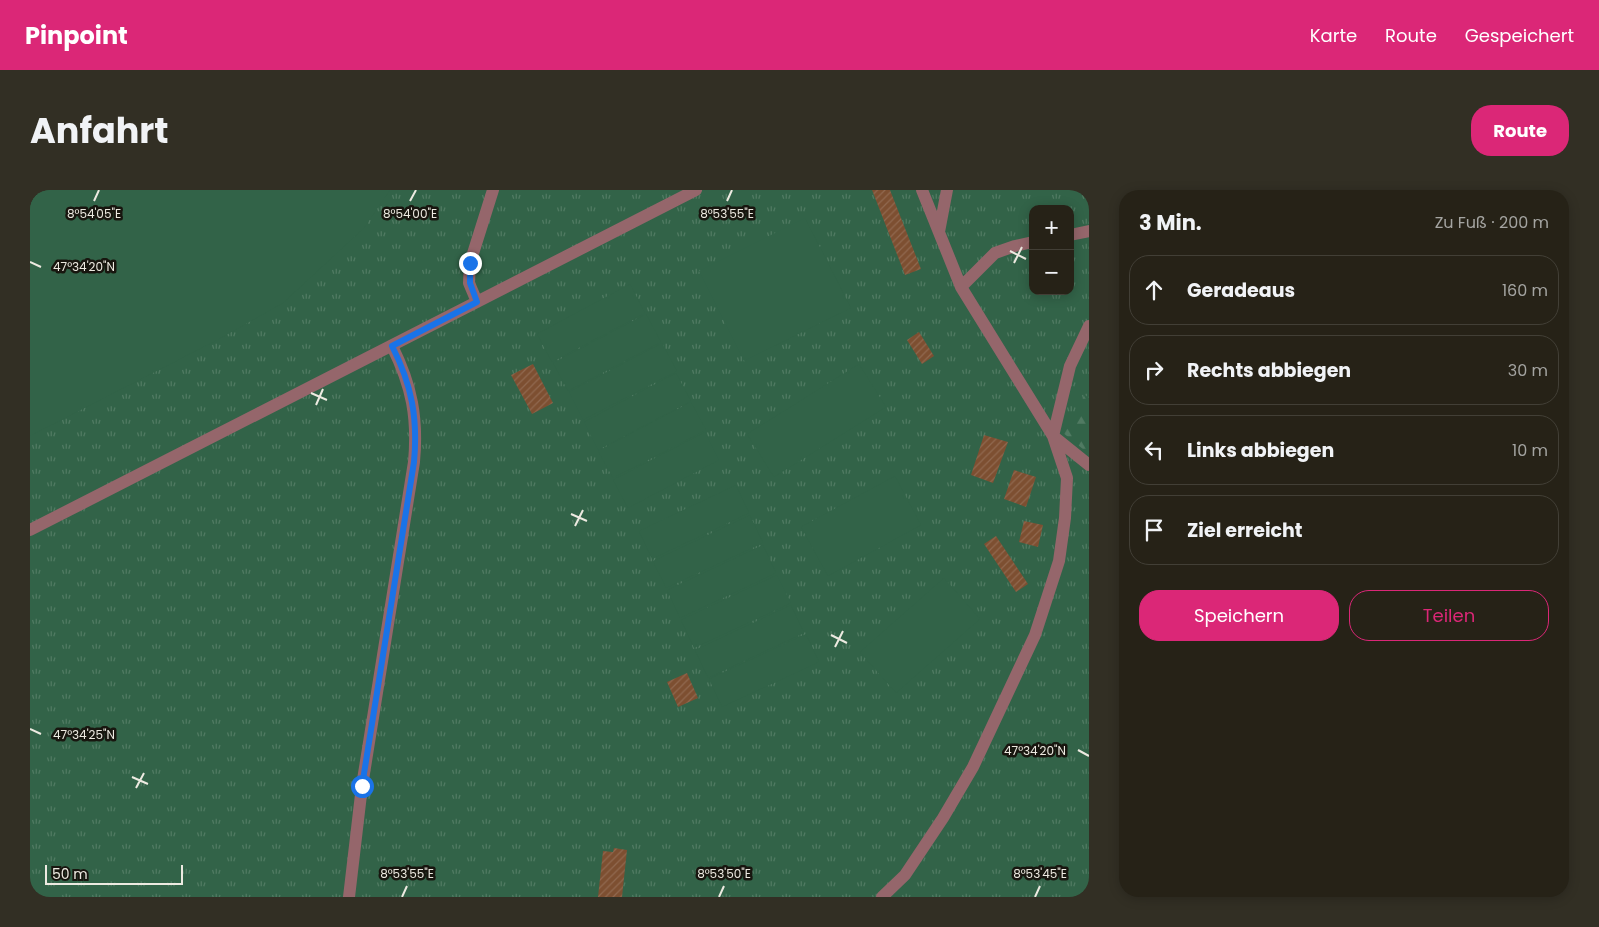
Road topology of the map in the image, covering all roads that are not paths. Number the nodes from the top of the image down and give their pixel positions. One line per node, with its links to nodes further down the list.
1 (492, 190): 10 (street)
2 (696, 190): 10 (street)
3 (922, 190): 6 (street)
4 (947, 190): 6 (street)
5 (1089, 231): 7 (street)
6 (939, 232): 9 (street)
7 (1074, 234)
8 (1029, 243): 9 (street)
9 (961, 287): 13 (street)
10 (477, 302): 12 (street)
11 (1089, 326): 13 (street)
12 (392, 346): 15 (street); 16 (street)
13 (1053, 436): 14 (street); 17 (street)
14 (1089, 464)
15 (30, 530)
16 (349, 897)
17 (882, 897)

